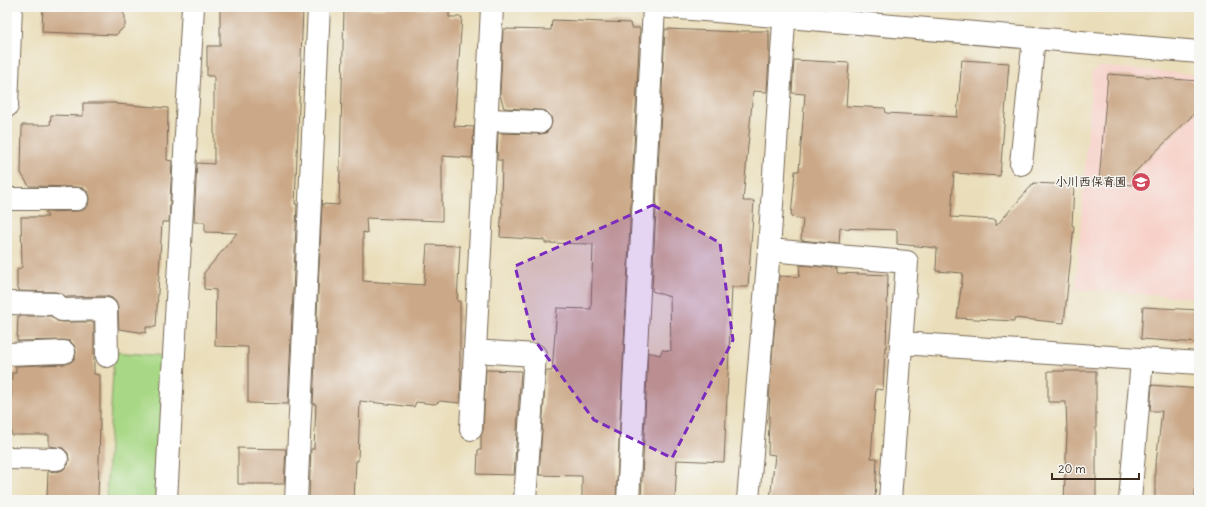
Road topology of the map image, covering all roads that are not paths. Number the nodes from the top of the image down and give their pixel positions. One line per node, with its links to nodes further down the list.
1 (193, 7): 28 (street)
2 (319, 7): 29 (street)
3 (492, 7): 11 (street)
4 (654, 7): 31 (street)
5 (668, 7): 7 (street)
6 (10, 11): 10 (street)
7 (785, 12): 8 (street); 16 (street)
8 (1034, 38): 9 (street); 13 (street)
9 (1199, 52)
10 (7, 106)
11 (487, 120): 12 (street); 19 (street)
12 (540, 122)
13 (1021, 164)
14 (7, 199): 15 (street)
15 (77, 199)
16 (769, 250): 18 (street); 32 (street)
17 (7, 303): 22 (street)
18 (901, 343): 23 (street); 33 (street)
19 (475, 350): 25 (street); 30 (street)
20 (64, 352): 21 (street)
21 (7, 354)
22 (107, 356)
23 (1142, 360): 24 (street); 34 (street)
24 (1199, 363)
25 (471, 429)
26 (7, 458): 27 (street)
27 (56, 459)
28 (166, 500)
29 (296, 500)
30 (525, 500)
31 (628, 500)
32 (748, 500)
33 (890, 500)
34 (1130, 500)

